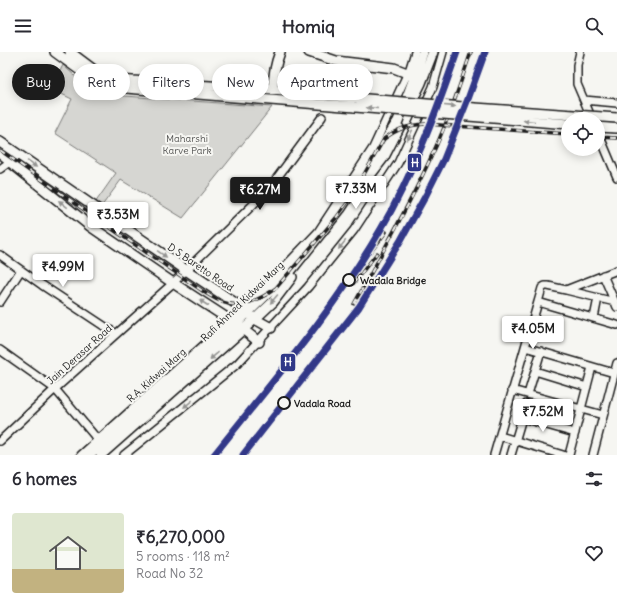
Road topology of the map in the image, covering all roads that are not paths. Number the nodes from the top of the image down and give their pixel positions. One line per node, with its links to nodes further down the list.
1 (55, 52): 11 (main road)
2 (70, 52): 11 (main road)
3 (280, 52): 13 (main road)
4 (309, 52): 10 (main road)
5 (415, 52): 10 (street)
6 (423, 52): 10 (main road, Rafi Ahmed Kidwai Marg)
7 (433, 52): 10 (main road)
8 (443, 52): 12 (street)
9 (580, 52): 14 (street)
10 (414, 78): 12 (street); 41 (main road, Rafi Ahmed Kidwai Marg); 43 (main road, one-way to 43)
11 (136, 85): 13 (main road); 15 (main road)
12 (433, 87): 46 (street, one-way to 46)
13 (273, 90): 15 (main road)
14 (584, 100): 16 (street); 17 (street)
15 (355, 103): 19 (main road, one-way to 19, bridge); 20 (main road, one-way to 15, bridge)
16 (617, 103)
17 (589, 112)
18 (322, 117): 32 (street, Jain Derasar Road)
19 (617, 118)
20 (561, 123)
21 (605, 127): 22 (main road)
22 (617, 128)
23 (0, 142): 26 (main road, D S Baretto Road)
24 (605, 148): 29 (street)
25 (0, 154): 27 (street)
26 (19, 155): 27 (street); 32 (main road, D S Baretto Road, one-way to 32)
27 (10, 162): 28 (street); 35 (main road, one-way to 27)
28 (0, 169)
29 (617, 176)
30 (0, 255): 31 (street)
31 (21, 270): 38 (street); 47 (street)
32 (186, 270): 35 (street, Jain Derasar Road); 41 (main road, D S Baretto Road)
33 (617, 270): 34 (street)
34 (603, 275): 36 (street); 40 (street)
35 (173, 283): 44 (main road, one-way to 35); 47 (street, Jain Derasar Road)
36 (566, 290): 37 (street); 39 (street)
37 (598, 298): 40 (street); 42 (street)
38 (0, 302)
39 (538, 302): 42 (street); 49 (street)
40 (616, 305)
41 (246, 311): 43 (main road, D S Baretto Road); 44 (main road, Rafi Ahmed Kidwai Marg)
42 (594, 318): 45 (street)
43 (255, 319): 44 (main road); 46 (main road, D S Baretto Road)
44 (237, 325): 48 (main road); 68 (street, R.A. Kidwai Marg); 72 (main road, Rafi Ahmed Kidwai Marg); 73 (main road, one-way to 73)
45 (617, 325)
46 (271, 328): 48 (street)
47 (116, 334): 57 (street, Jain Derasar Road)
48 (259, 342): 70 (street, one-way to 70)
49 (525, 346): 51 (street); 58 (street)
50 (0, 350): 57 (street)
51 (541, 351): 53 (street); 54 (street)
52 (617, 363): 55 (street)
53 (592, 367): 55 (street); 56 (street)
54 (535, 371): 56 (street); 60 (street)
55 (614, 373): 59 (street)
56 (587, 386): 62 (street)
57 (55, 389): 67 (street, Jain Derasar Road); 68 (street)
58 (512, 390): 60 (street); 66 (street)
59 (613, 393): 63 (street)
60 (528, 394): 62 (street)
61 (526, 404): 64 (street)
62 (581, 409): 63 (street); 65 (street)
63 (603, 415): 78 (street)
64 (522, 418): 65 (street); 69 (street)
65 (575, 433): 77 (street)
66 (500, 436): 69 (street); 74 (street)
67 (0, 440)
68 (98, 440): 71 (street, R.A. Kidwai Marg)
69 (516, 441): 75 (street); 76 (street)
70 (126, 454)
71 (81, 455)
72 (89, 455)
73 (101, 455)
74 (494, 455)
75 (512, 455)
76 (563, 455)
77 (568, 455)
78 (593, 455)

